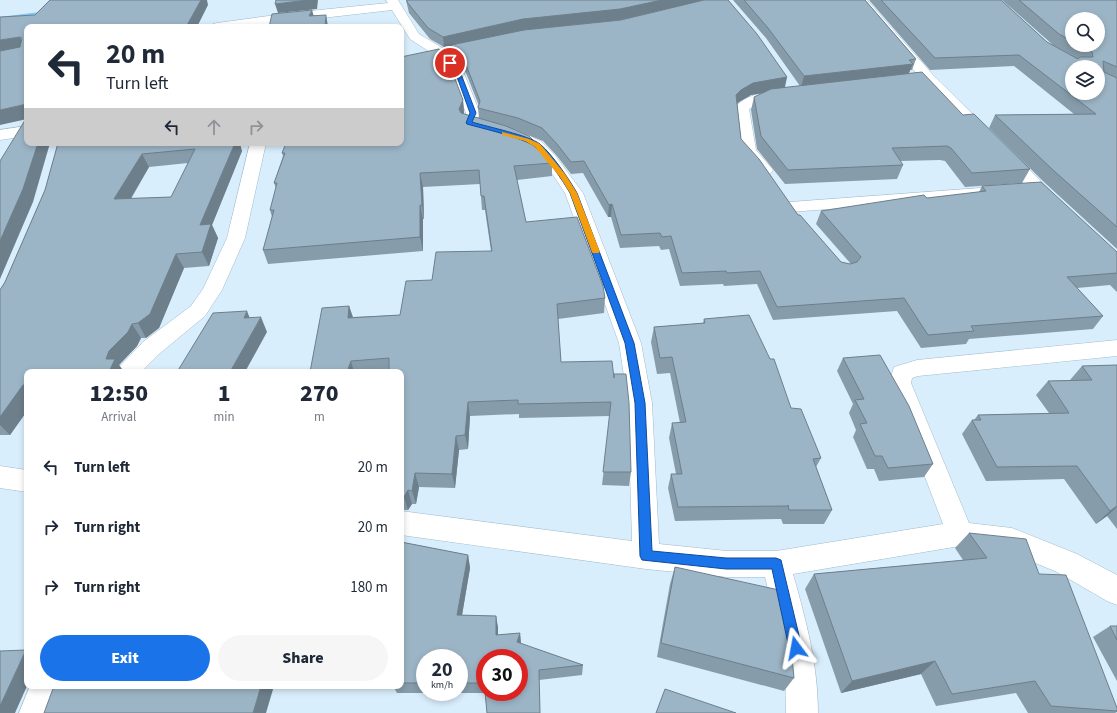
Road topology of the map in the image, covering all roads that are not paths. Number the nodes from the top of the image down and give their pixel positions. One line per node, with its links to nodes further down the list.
1 (861, 0): 4 (street)
2 (394, 3): 3 (street); 20 (street)
3 (238, 24)
4 (928, 78): 5 (street); 10 (street)
5 (913, 80)
6 (791, 86): 11 (street)
7 (24, 131): 8 (street)
8 (0, 135)
9 (257, 146): 15 (street)
10 (1038, 188): 11 (street); 12 (street)
11 (782, 196): 13 (street)
12 (1066, 214)
13 (805, 224)
14 (1117, 348): 19 (street)
15 (131, 369)
16 (0, 477): 17 (street)
17 (24, 481)
18 (404, 523): 20 (street)
19 (960, 534): 21 (street); 22 (street)
20 (646, 556): 21 (street)
21 (776, 564): 25 (street)
22 (1117, 591)
23 (45, 689): 24 (street)
24 (35, 713)
25 (802, 713)

